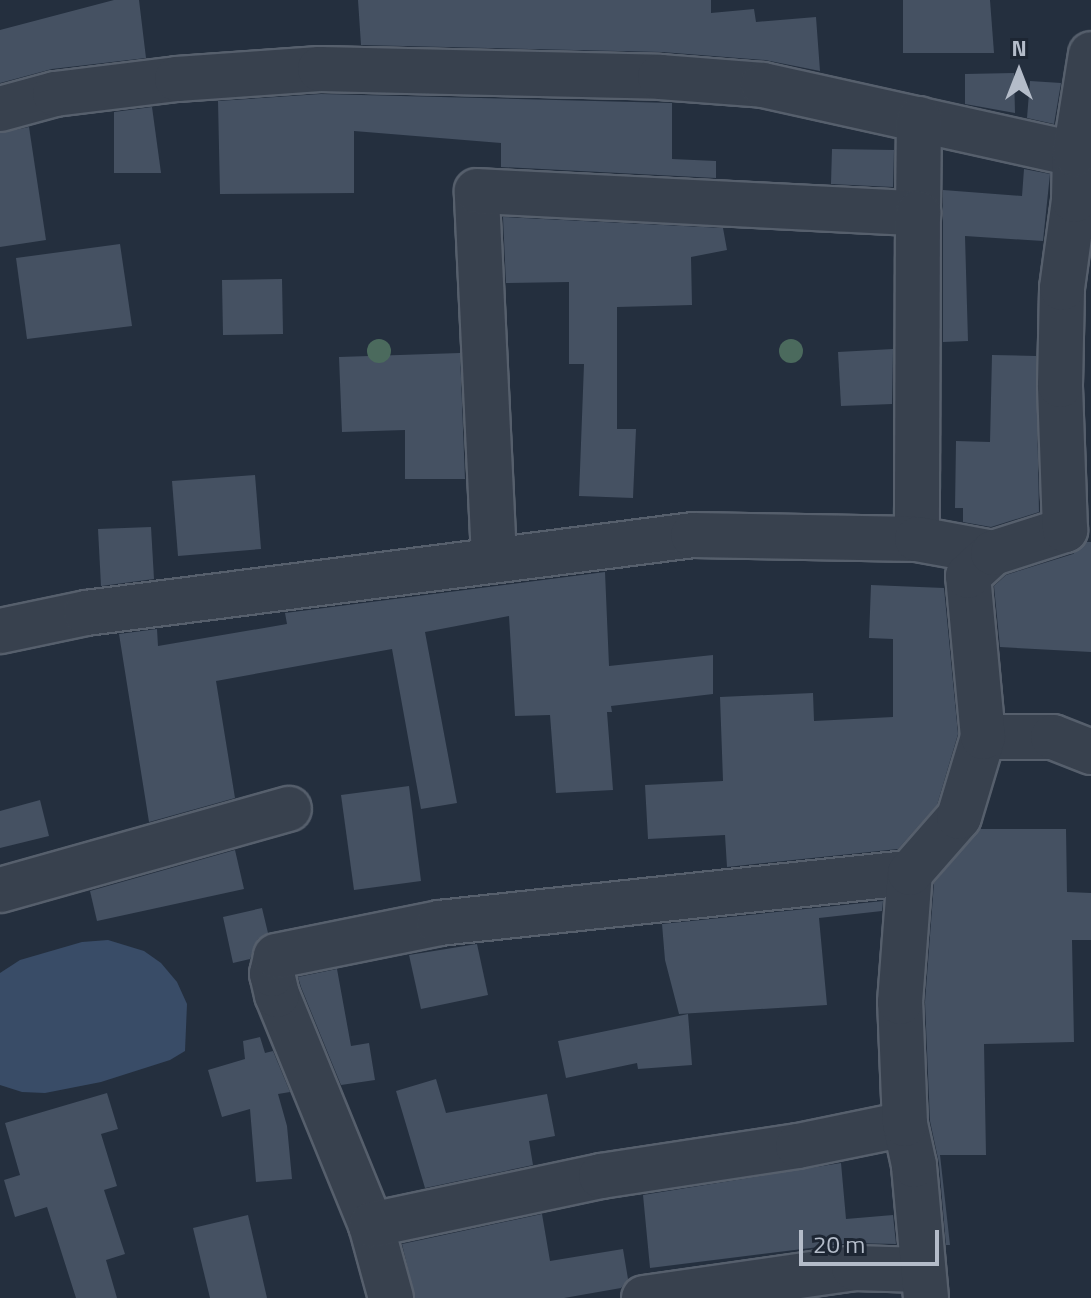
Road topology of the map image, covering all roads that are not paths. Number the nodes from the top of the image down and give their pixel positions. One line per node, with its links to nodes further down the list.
1 (1091, 54): 4 (street)
2 (0, 109): 3 (street)
3 (919, 119): 4 (street); 5 (street)
4 (1083, 156): 7 (street)
5 (918, 213): 6 (street); 8 (street)
6 (917, 539): 7 (street); 8 (street)
7 (993, 553): 10 (street)
8 (494, 558): 9 (street)
9 (0, 631)
10 (983, 737): 11 (street); 13 (street)
11 (1091, 752)
12 (289, 809): 14 (street)
13 (910, 873): 15 (street); 16 (street)
14 (0, 890)
15 (905, 1124): 16 (street); 17 (street)
16 (371, 1225): 18 (street)
17 (924, 1284): 19 (street)
18 (391, 1298)
19 (644, 1298)

